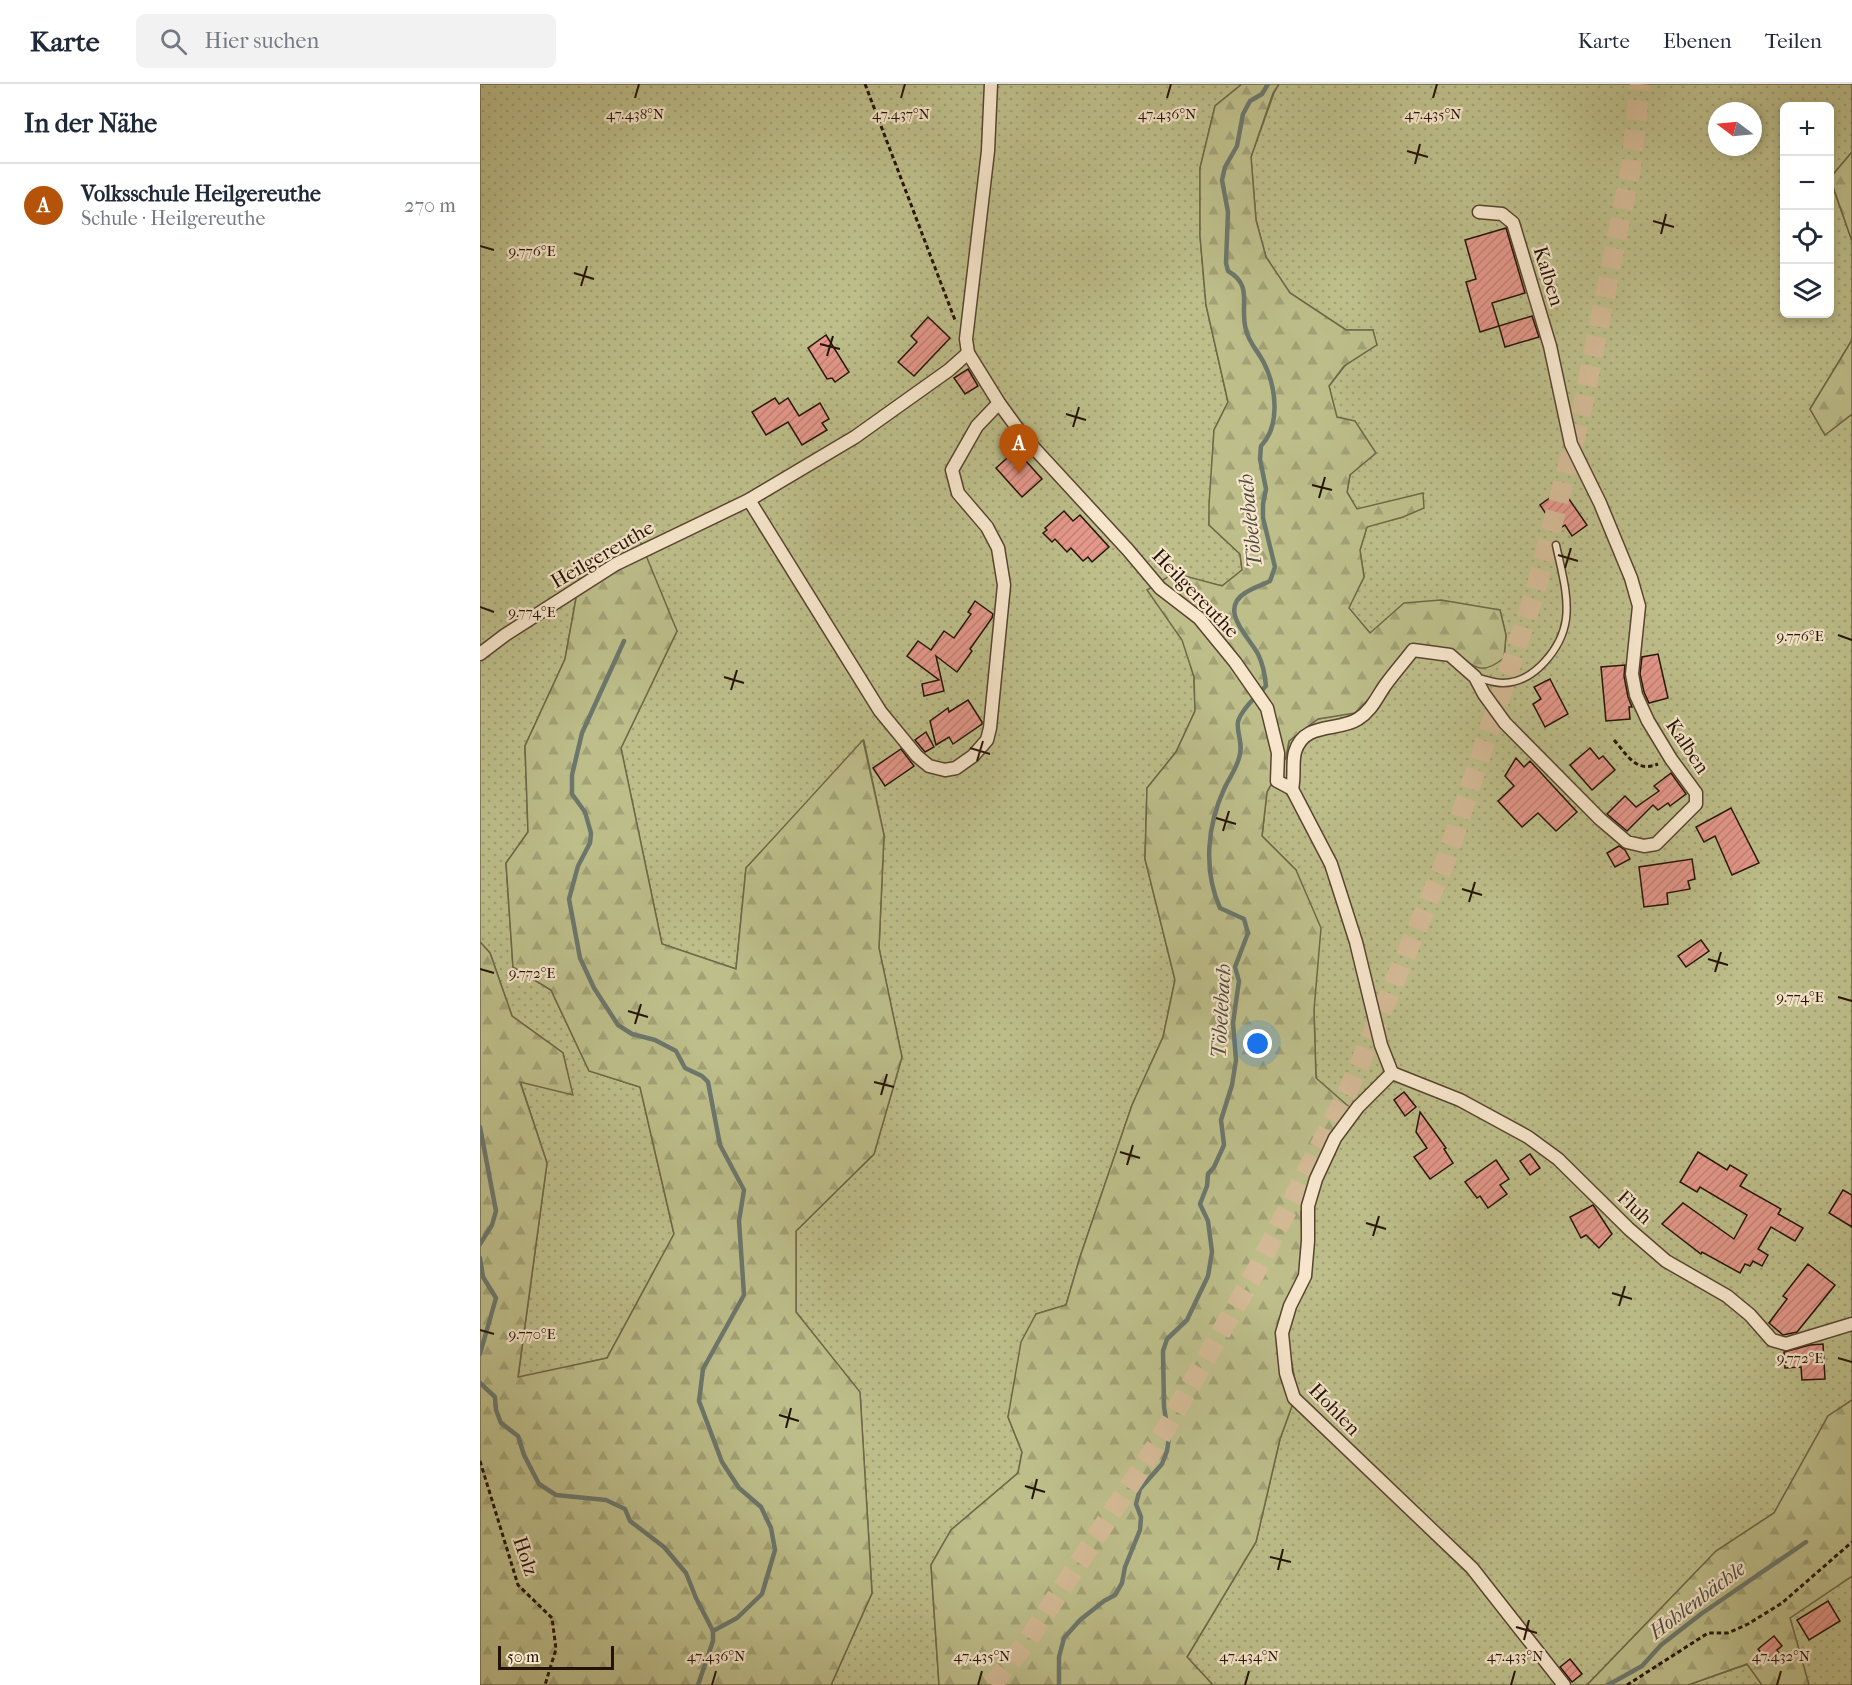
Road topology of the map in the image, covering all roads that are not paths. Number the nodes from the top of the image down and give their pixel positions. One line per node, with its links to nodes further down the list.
1 (991, 84): 3 (street, Heilgereuthe)
2 (1479, 212): 8 (street, Kalben)
3 (968, 353): 4 (street, Heilgereuthe); 5 (street, Heilgereuthe)
4 (999, 403): 5 (street); 9 (street, Heilgereuthe)
5 (749, 500): 7 (street, Heilgereuthe)
6 (1556, 546): 8 (lane)
7 (480, 654)
8 (1475, 677): 9 (street, Kalben)
9 (1292, 789): 10 (street, Heilgereuthe)
10 (1392, 1073): 11 (street, Fluh); 12 (street, Hohlen)
11 (1852, 1324)
12 (1563, 1685)

